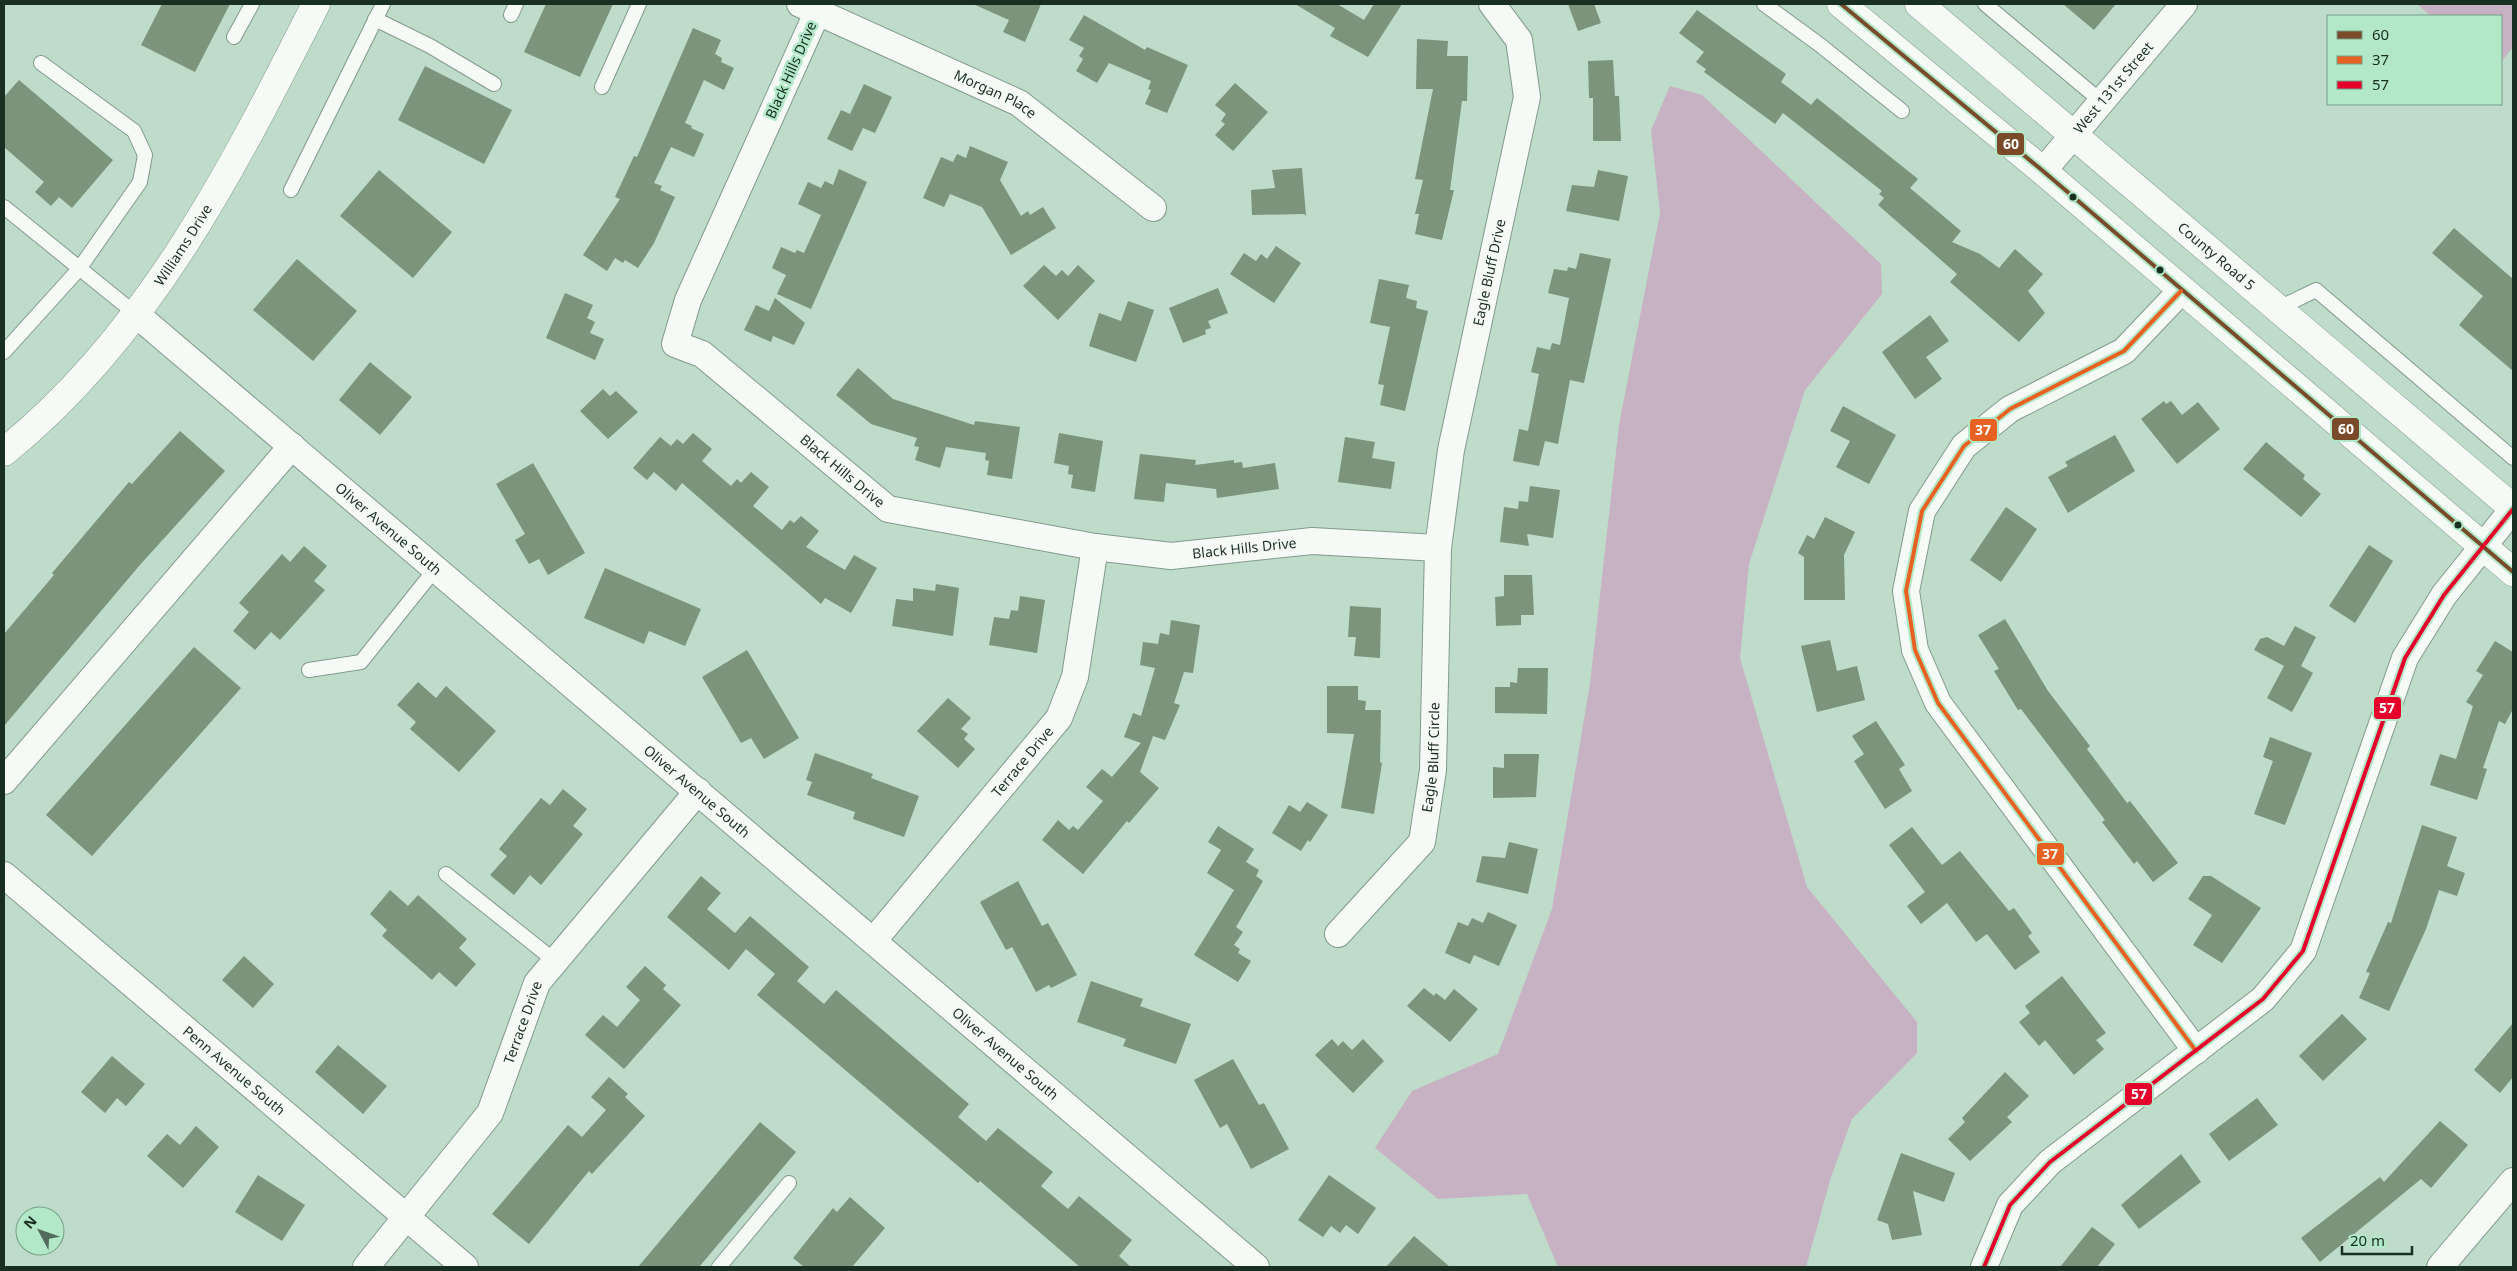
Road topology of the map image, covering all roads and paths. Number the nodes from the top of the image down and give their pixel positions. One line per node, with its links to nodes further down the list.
1 (252, 4): 13 (lane)
2 (316, 4): 27 (main road, Williams Drive)
3 (383, 4): 12 (lane)
4 (639, 4): 16 (lane)
5 (1492, 4): 35 (street, Eagle Bluff Drive)
6 (1764, 4): 18 (lane)
7 (1841, 4): 20 (main road)
8 (1919, 4): 19 (main road, County Road 5)
9 (1985, 4): 17 (lane)
10 (2184, 4): 17 (street, West 131st Street)
11 (813, 6): 23 (street, Morgan Place); 34 (street, Black Hills Drive)
12 (375, 19): 15 (lane); 21 (lane)
13 (234, 37)
14 (41, 63): 24 (lane)
15 (494, 84)
16 (602, 86)
17 (2102, 102): 19 (street, West 131st Street)
18 (1902, 112)
19 (2074, 134): 20 (street, West 131st Street); 26 (main road, County Road 5)
20 (2042, 171): 25 (main road)
21 (291, 190)
22 (4, 207): 24 (lane)
23 (1153, 208)
24 (79, 268): 27 (lane); 28 (lane)
25 (2181, 291): 33 (main road); 46 (street)
26 (2279, 308): 31 (lane); 32 (main road, County Road 5)
27 (136, 315): 29 (street, Oliver Avenue South); 30 (main road, Williams Drive)
28 (4, 352)
29 (292, 446): 36 (street, Oliver Avenue South); 39 (street)
30 (4, 452)
31 (2513, 458)
32 (2513, 509): 33 (street)
33 (2484, 546): 37 (main road); 46 (street)
34 (1095, 547): 35 (street, Black Hills Drive); 44 (street, Terrace Drive)
35 (1438, 548): 43 (street, Eagle Bluff Circle)
36 (436, 568): 38 (lane); 40 (street, Oliver Avenue South)
37 (2513, 572)
38 (309, 670)
39 (4, 781)
40 (698, 791): 44 (street, Oliver Avenue South); 45 (street, Terrace Drive)
41 (446, 874): 45 (lane)
42 (4, 875): 49 (street, Penn Avenue South)
43 (1338, 934)
44 (874, 940): 53 (street, Oliver Avenue South)
45 (555, 961): 49 (street, Terrace Drive)
46 (2196, 1051): 54 (street)
47 (2513, 1181): 55 (street)
48 (789, 1182): 52 (lane)
49 (405, 1216): 50 (street, Terrace Drive); 51 (street, Penn Avenue South)
50 (366, 1267)
51 (465, 1267)
52 (719, 1267)
53 (1256, 1267)
54 (1984, 1267)
55 (2440, 1267)

